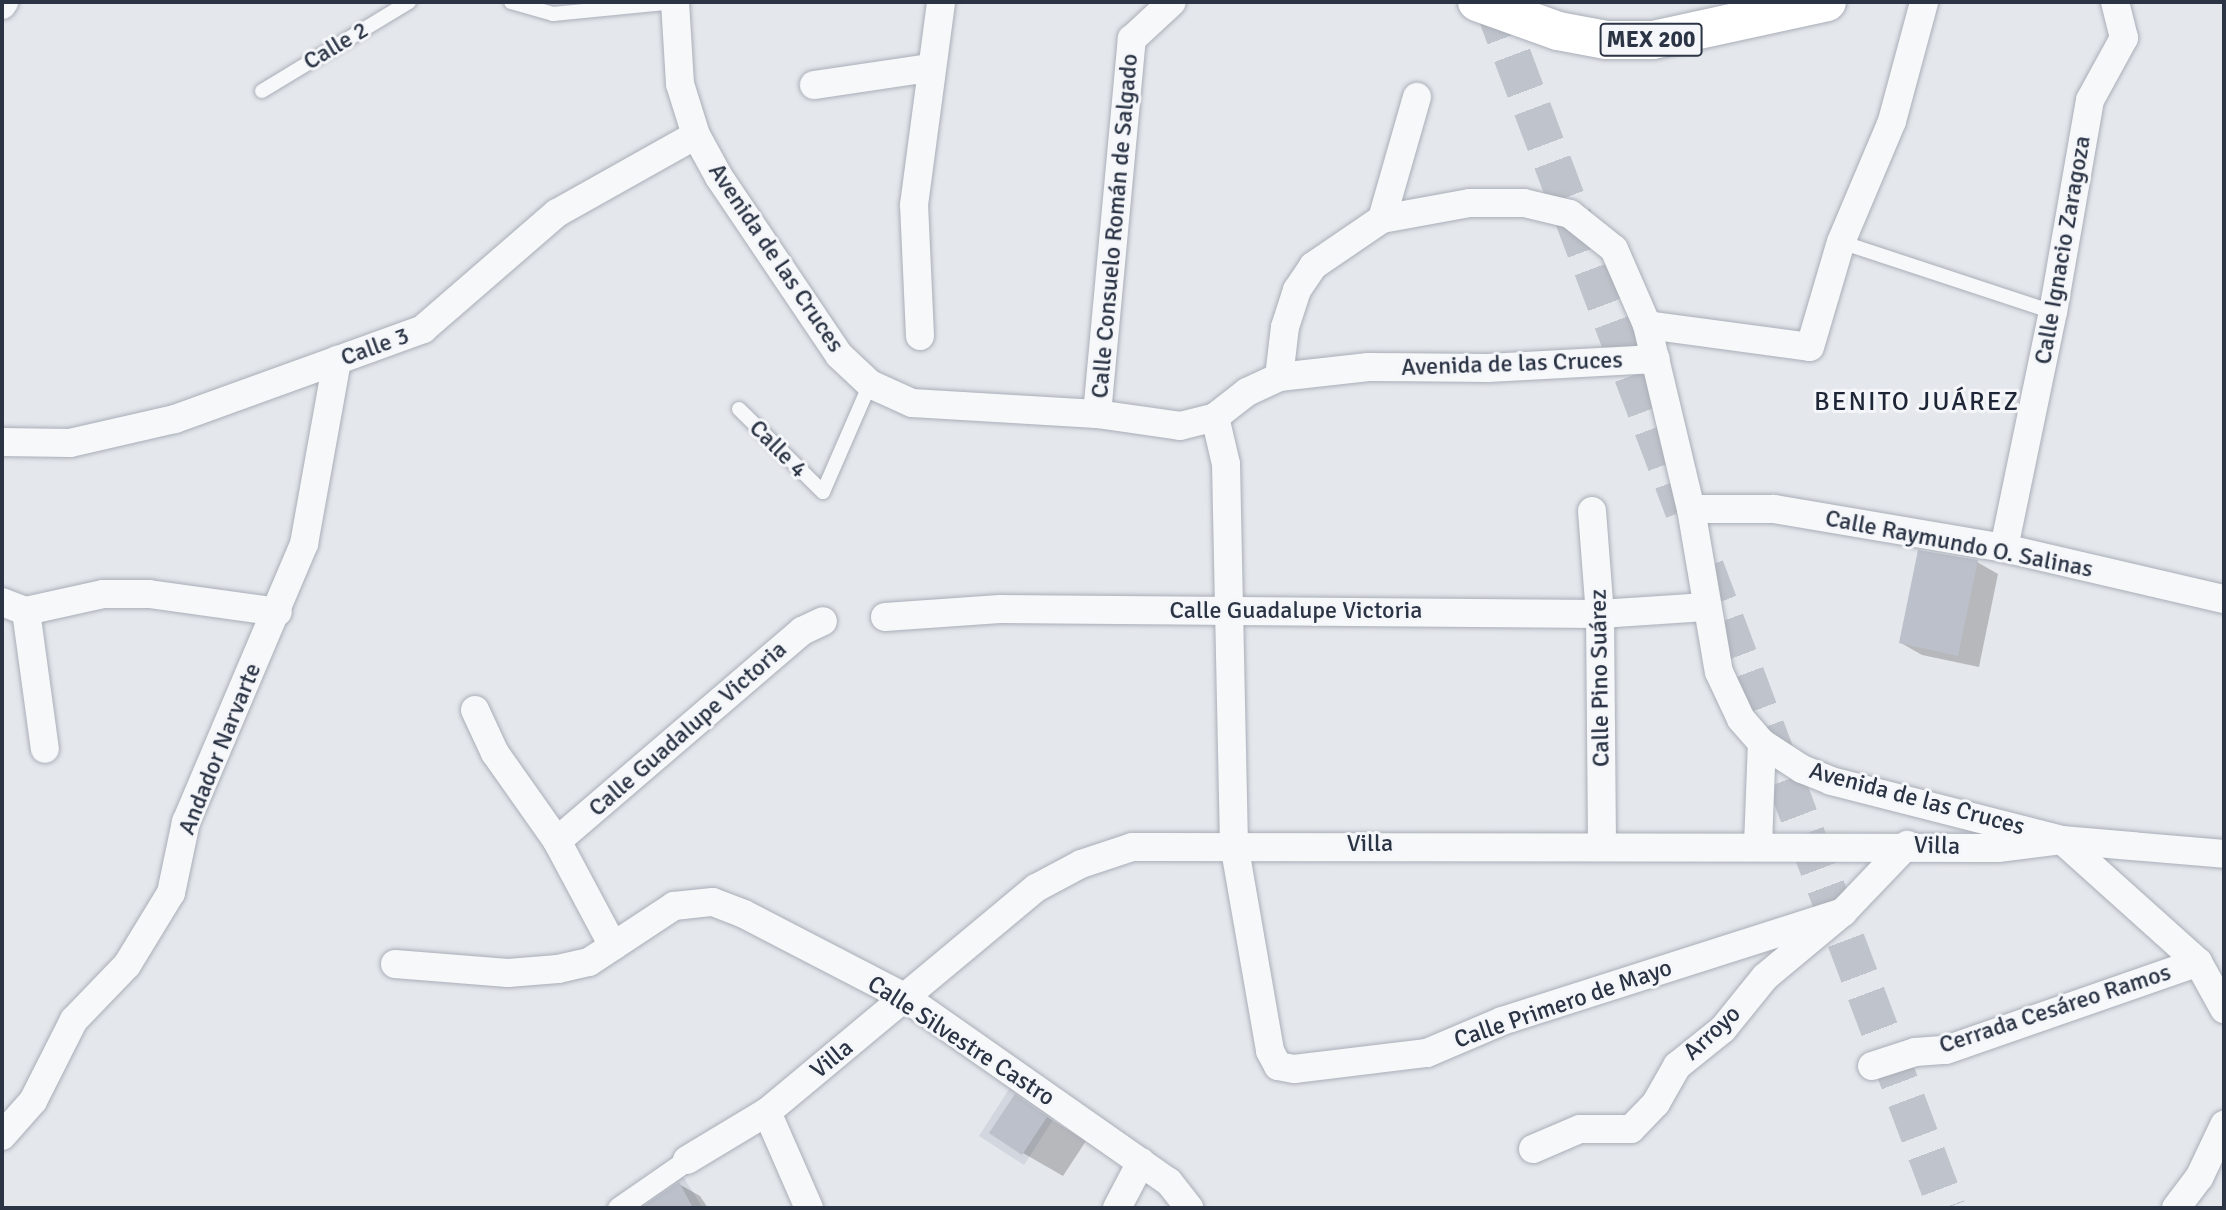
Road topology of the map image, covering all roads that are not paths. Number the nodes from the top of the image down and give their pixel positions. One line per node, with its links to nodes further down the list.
1 (410, 2): 12 (lane, Calle 2)
2 (511, 2): 3 (lane)
3 (675, 2): 14 (street, Avenida de las Cruces)
4 (941, 2): 10 (street)
5 (1172, 2): 25 (street, Calle Consuelo Román de Salgado)
6 (1477, 2): 7 (main road, MEX 200)
7 (1827, 2)
8 (1924, 2): 16 (street)
9 (2115, 2): 17 (street, Calle Ignacio Zaragoza)
10 (929, 68): 11 (street); 19 (street)
11 (814, 85)
12 (262, 91)
13 (1417, 97): 15 (street)
14 (696, 135): 21 (street, Calle 3); 23 (street, Avenida de las Cruces)
15 (1382, 219): 18 (street); 22 (street)
16 (1841, 242): 17 (lane); 18 (street)
17 (2053, 312): 30 (street, Calle Ignacio Zaragoza)
18 (1647, 325): 20 (street)
19 (920, 336)
20 (1656, 359): 22 (street, Avenida de las Cruces); 28 (street, Avenida de las Cruces)
21 (337, 360): 27 (street, Calle 3); 35 (street, Andador Narvarte)
22 (1279, 377): 26 (street, Avenida de las Cruces)
23 (870, 384): 24 (lane, Calle 4); 25 (street, Avenida de las Cruces)
24 (739, 409)
25 (1097, 414): 26 (street, Avenida de las Cruces)
26 (1215, 417): 34 (street)
27 (2, 442)
28 (1691, 509): 30 (street, Calle Raymundo O. Salinas); 33 (street, Avenida de las Cruces)
29 (1592, 511): 36 (street, Calle Pino Suárez)
30 (2004, 548): 31 (street, Calle Raymundo O. Salinas)
31 (2224, 599)
32 (14, 607): 35 (street); 41 (street)
33 (1706, 607): 36 (street, Calle Guadalupe Victoria); 40 (street, Avenida de las Cruces)
34 (1231, 610): 36 (street, Calle Guadalupe Victoria); 37 (street, Calle Guadalupe Victoria); 44 (street)
35 (278, 612): 58 (street, Andador Narvarte)
36 (1600, 614): 45 (street, Calle Pino Suárez)
37 (886, 617)
38 (823, 621): 43 (street, Calle Guadalupe Victoria)
39 (475, 710): 43 (street)
40 (1762, 743): 42 (street, Avenida de las Cruces); 46 (street)
41 (45, 749)
42 (2062, 840): 47 (street, Villa); 48 (street); 51 (street, Avenida de las Cruces)
43 (557, 841): 50 (street)
44 (1234, 844): 45 (street, Villa); 49 (street, Calle Primero de Mayo); 53 (street, Villa)
45 (1602, 845): 46 (street, Villa)
46 (1758, 845): 47 (street, Villa)
47 (1907, 845): 49 (street, Arroyo)
48 (2224, 854)
49 (1843, 912): 59 (street, Arroyo)
50 (613, 946): 52 (street); 53 (street, Calle Silvestre Castro)
51 (2197, 962): 54 (street, Avenida de las Cruces); 55 (street, Cerrada Cesáreo Ramos)
52 (395, 964)
53 (906, 998): 56 (street, Villa); 61 (street, Calle Silvestre Castro)
54 (2224, 1009)
55 (1872, 1066)
56 (767, 1112): 60 (street, Villa); 63 (street)
57 (2222, 1134): 66 (street)
58 (2, 1136)
59 (1533, 1149)
60 (687, 1160): 62 (street)
61 (1141, 1162): 64 (street); 65 (street, Calle Silvestre Castro)
62 (618, 1208)
63 (808, 1208)
64 (1117, 1208)
65 (1189, 1208)
66 (2176, 1208)

